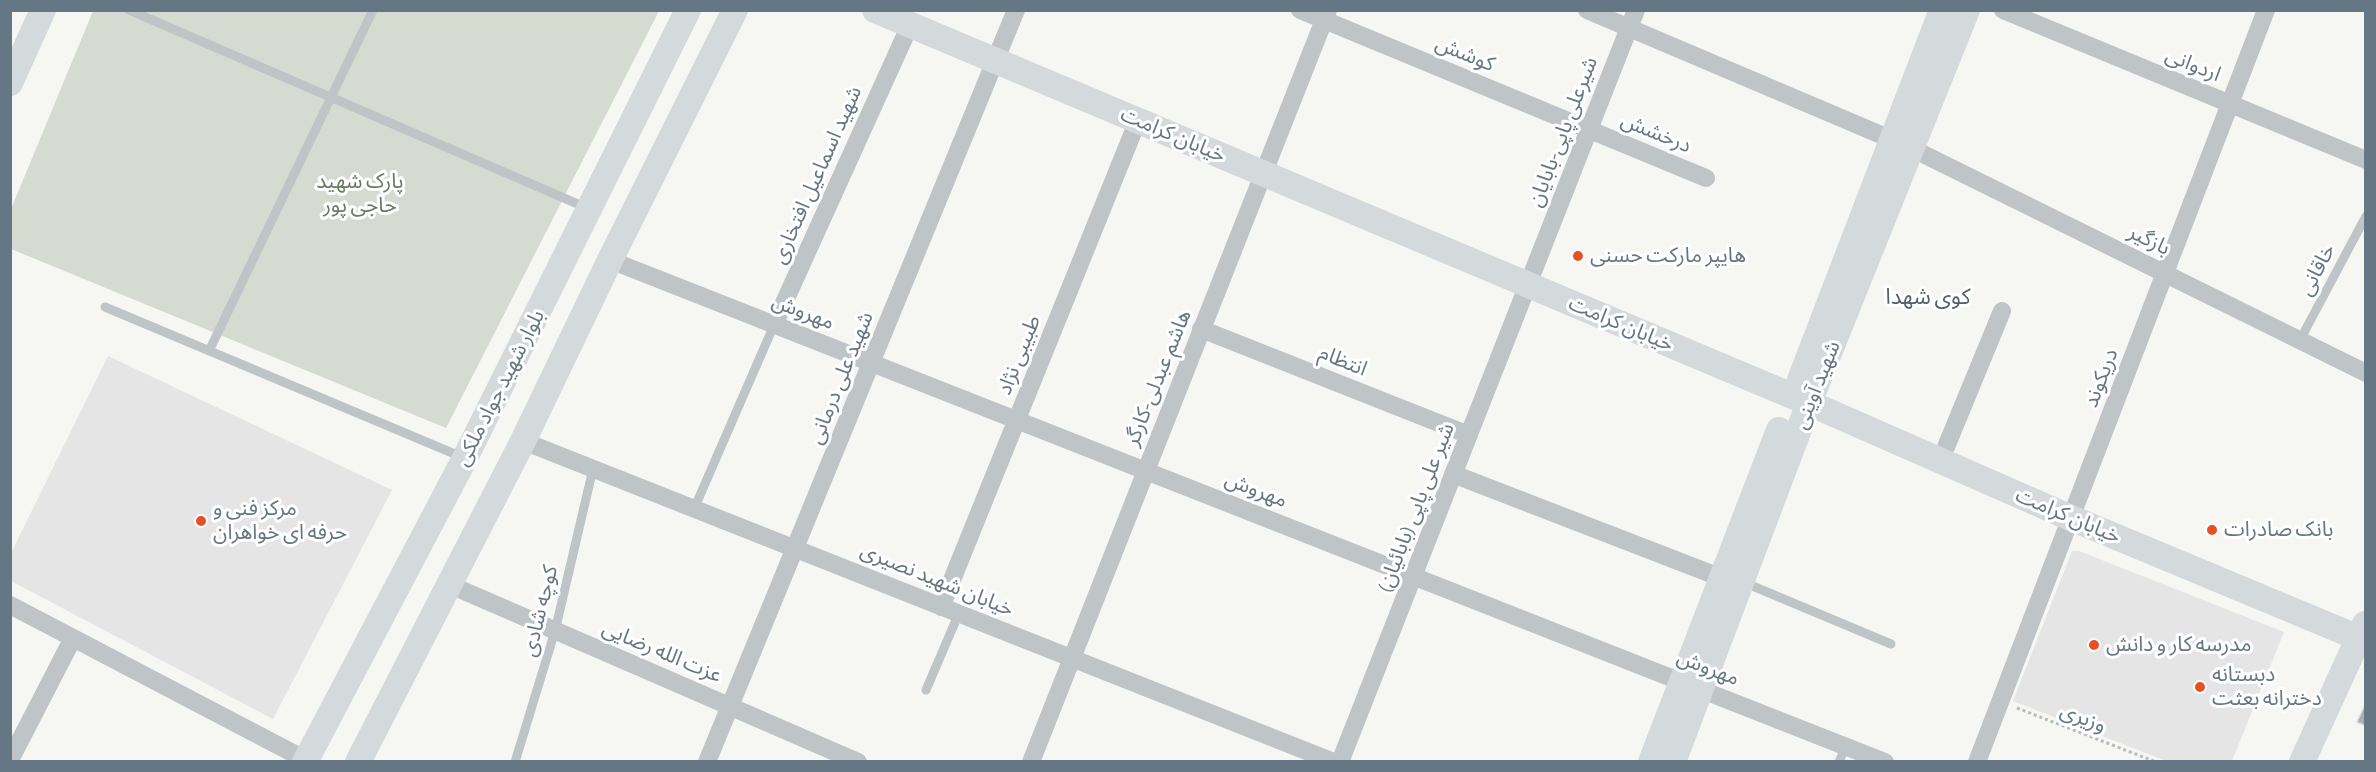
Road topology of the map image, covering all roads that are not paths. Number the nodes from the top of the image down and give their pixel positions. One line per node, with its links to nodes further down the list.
1 (43, 10): 19 (main road)
2 (129, 10): 20 (lane)
3 (373, 10): 20 (lane)
4 (688, 10): 28 (main road, بلوار شهید جواد ملکی)
5 (735, 10): 30 (main road, بلوار شهید جواد ملکی)
6 (875, 10): 16 (main road, خیابان کرامت)
7 (1016, 10): 18 (street, شهید علی درمانی)
8 (1300, 10): 15 (street, کوشش)
9 (1587, 10): 17 (street, بازگیر)
10 (1636, 10): 17 (street, شیرعلی پاپی-بابایان)
11 (1942, 10): 24 (main road, شهید آوینی)
12 (1967, 10): 24 (main road, شهید آوینی)
13 (2003, 10): 21 (street, اردوانی)
14 (2266, 10): 21 (street, دریکوند)
15 (1326, 16): 23 (street, کوشش); 26 (street, هاشم عبدلی-کارگر)
16 (913, 18): 18 (main road, خیابان کرامت); 35 (street, شهید اسماعیل افتخاری)
17 (1629, 28): 23 (street, شیرعلی پاپی-بابایان); 24 (street, بازگیر)
18 (1000, 53): 22 (main road, خیابان کرامت); 26 (main road, خیابان کرامت); 39 (street, شهید علی درمانی)
19 (10, 83)
20 (332, 98): 28 (lane); 38 (lane)
21 (2230, 104): 25 (street, اردوانی); 31 (street, دریکوند)
22 (1137, 120): 26 (main road, خیابان کرامت); 42 (street, طبیبی نژاد)
23 (1588, 130): 27 (street, درخشش); 32 (street, شیرعلی پاپی-بابایان)
24 (1903, 144): 31 (street, بازگیر); 41 (main road, شهید آوینی)
25 (2366, 160)
26 (1266, 167): 32 (main road, خیابان کرامت); 36 (street, هاشم عبدلی-کارگر)
27 (1706, 178)
28 (589, 209): 46 (main road, بلوار شهید جواد ملکی)
29 (2366, 216): 37 (lane, خاقانی)
30 (610, 260): 35 (street, مهروش); 44 (main road, بلوار شهید جواد ملکی)
31 (2165, 273): 37 (street, بازگیر); 51 (street, دریکوند)
32 (1531, 277): 41 (main road, خیابان کرامت); 43 (street, شیر علی پاپی (بابائیان))
33 (105, 308): 38 (lane)
34 (2002, 310): 45 (street)
35 (774, 325): 39 (street, مهروش); 50 (lane, شهید اسماعیل افتخاری)
36 (1201, 329): 43 (street, انتظام); 48 (street, هاشم عبدلی-کارگر)
37 (2301, 340): 40 (street, بازگیر)
38 (209, 351): 46 (lane)
39 (871, 363): 42 (street, مهروش); 52 (street, شهید علی درمانی)
40 (2366, 373)
41 (1804, 393): 45 (main road, خیابان کرامت); 51 (main road, خیابان کرامت); 54 (main road, شهید آوینی)
42 (1017, 420): 48 (street, مهروش); 57 (street, طبیبی نژاد)
43 (1469, 435): 49 (street, شیر علی پاپی (بابائیان))
44 (523, 441): 47 (street, خیابان شهید نصیری); 55 (main road, بلوار شهید جواد ملکی)
45 (1946, 447): 51 (main road, خیابان کرامت)
46 (465, 458): 69 (main road, بلوار شهید جواد ملکی)
47 (593, 469): 50 (street, خیابان شهید نصیری); 58 (lane, کوچه شادی)
48 (1145, 471): 53 (street, مهروش); 62 (street, هاشم عبدلی-کارگر)
49 (1453, 474): 53 (street, شیر علی پاپی (بابائیان)); 54 (street)
50 (694, 509): 52 (street, خیابان شهید نصیری)
51 (2073, 511): 59 (main road, خیابان کرامت); 80 (street, دریکوند)
52 (795, 549): 57 (street, خیابان شهید نصیری); 65 (street, شهید علی درمانی)
53 (1413, 576): 63 (street, مهروش); 76 (street, شیر علی پاپی (بابائیان))
54 (1732, 580): 61 (lane); 63 (main road, شهید آوینی)
55 (448, 584): 58 (street, عزت الله رضایی); 70 (main road, بلوار شهید جواد ملکی)
56 (10, 605): 60 (street)
57 (950, 610): 62 (street, خیابان شهید نصیری); 64 (lane)
58 (555, 631): 65 (street, عزت الله رضایی); 71 (lane, کوچه شادی)
59 (2364, 636): 81 (main road); 82 (main road)
60 (73, 638): 68 (street); 69 (street)
61 (1891, 644)
62 (1072, 658): 74 (street, هاشم عبدلی-کارگر); 75 (street, خیابان شهید نصیری)
63 (1691, 686): 66 (street, مهروش); 77 (main road, شهید آوینی); 78 (main road, شهید آوینی)
64 (926, 690)
65 (730, 706): 67 (street, عزت الله رضایی); 72 (street, شهید علی درمانی)
66 (1842, 754): 79 (street, مهروش)
67 (825, 755): 73 (street, عزت الله رضایی)
68 (10, 760)
69 (305, 761)
70 (358, 762)
71 (515, 762)
72 (707, 762)
73 (858, 762)
74 (1031, 762)
75 (1334, 762)
76 (1340, 762)
77 (1651, 762)
78 (1673, 762)
79 (1885, 762)
80 (1977, 762)
81 (2302, 762)
82 (2318, 762)

